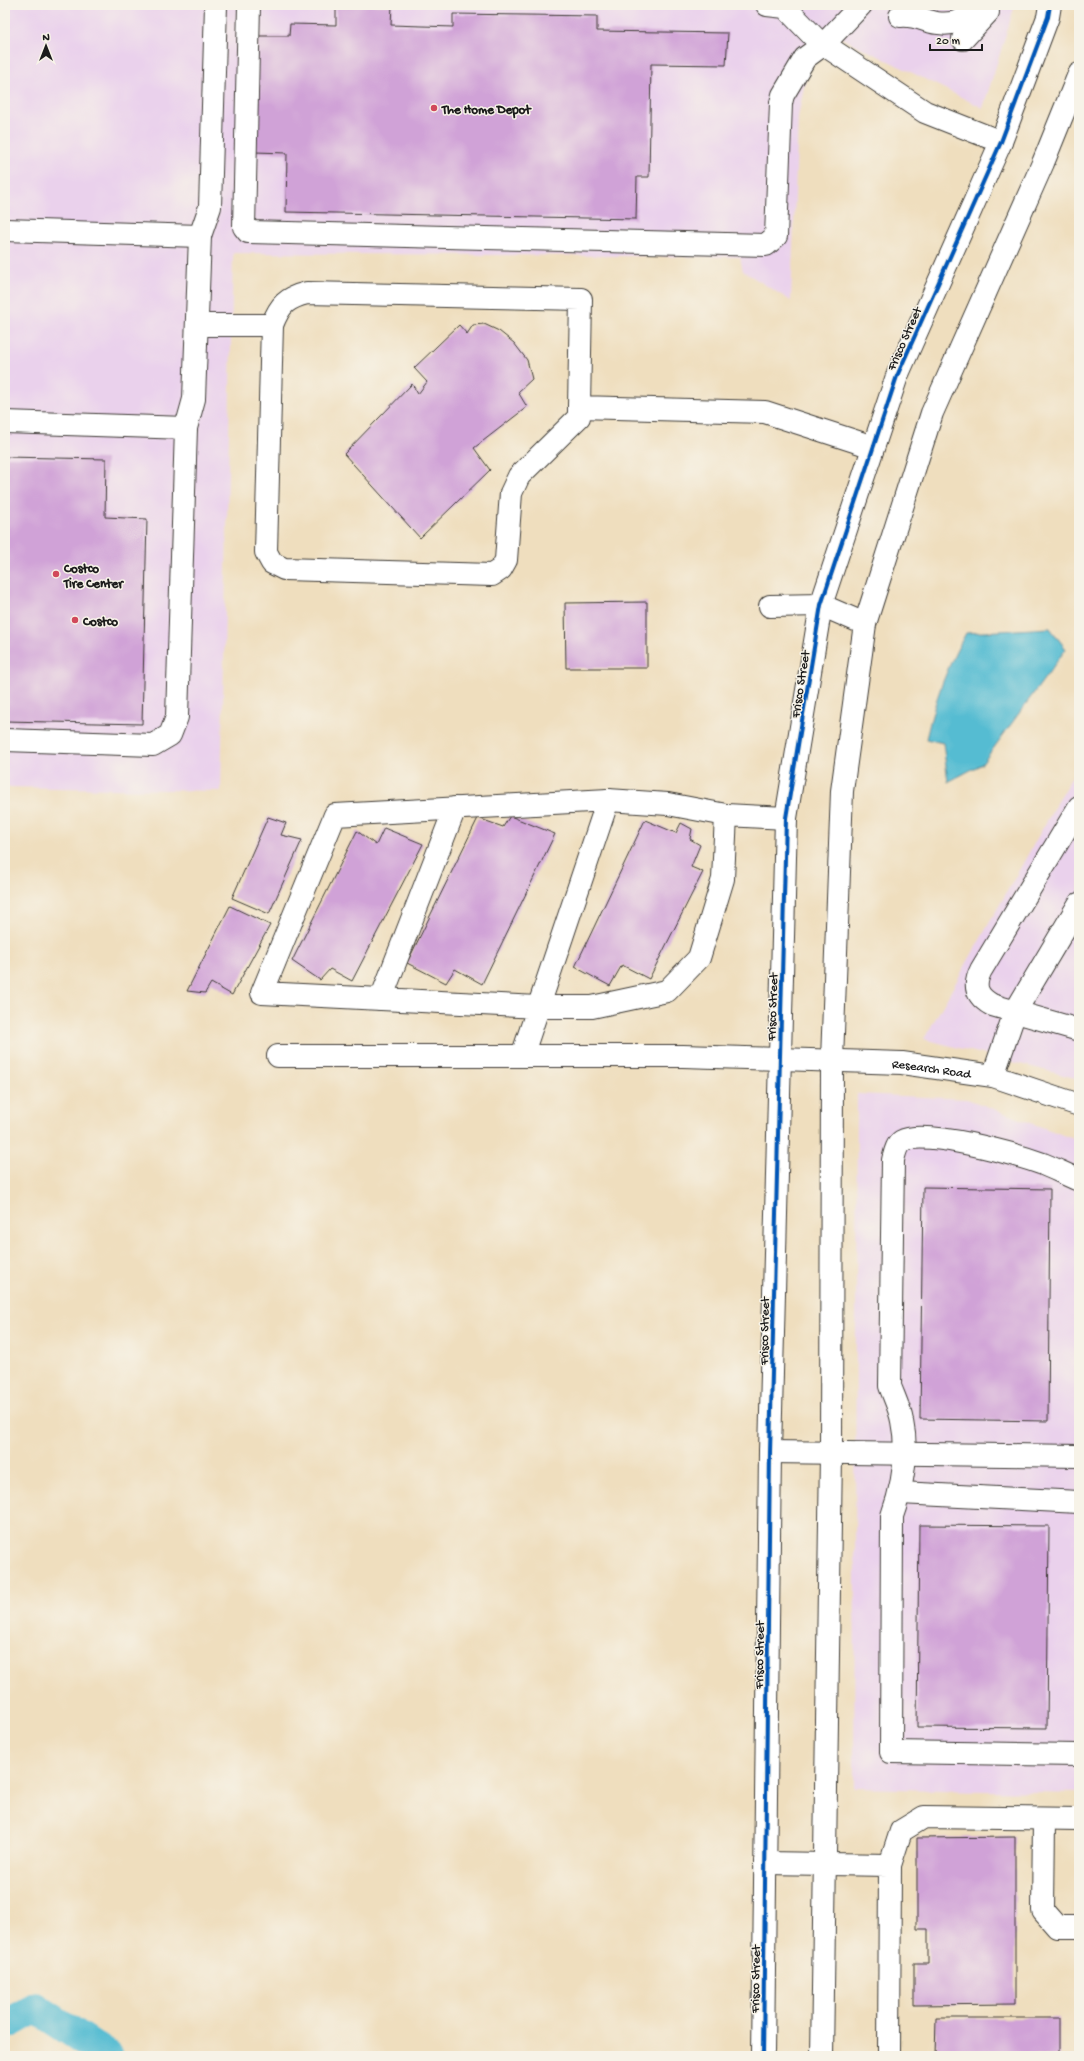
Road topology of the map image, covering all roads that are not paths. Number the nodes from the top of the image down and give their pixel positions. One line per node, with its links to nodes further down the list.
1 (216, 5): 14 (street)
2 (249, 5): 10 (street)
3 (767, 5): 10 (street)
4 (861, 5): 10 (street)
5 (983, 5): 8 (street)
6 (990, 5): 9 (street)
7 (1050, 5): 12 (street, Frisco Street)
8 (900, 16)
9 (963, 39)
10 (824, 44): 12 (street)
11 (1079, 74): 23 (street)
12 (1002, 142): 20 (street, Frisco Street)
13 (5, 230): 14 (street)
14 (200, 236): 15 (street)
15 (197, 325): 16 (street); 19 (street)
16 (272, 325): 17 (street); 17 (street)
17 (579, 407): 20 (street)
18 (5, 422): 19 (street)
19 (186, 428): 24 (street)
20 (873, 447): 21 (street, Frisco Street)
21 (821, 605): 22 (street); 23 (street); 29 (street, Frisco Street)
22 (770, 606)
23 (866, 624): 38 (street)
24 (5, 740)
25 (608, 800): 27 (street); 28 (street); 32 (street)
26 (1079, 807): 33 (street)
27 (455, 808): 31 (street); 31 (street)
28 (726, 815): 29 (street); 32 (street)
29 (786, 818): 37 (street, Frisco Street)
30 (1079, 904): 33 (street)
31 (381, 999): 32 (street)
32 (538, 1007): 36 (street)
33 (1015, 1012): 34 (street); 39 (street)
34 (1077, 1024)
35 (278, 1056): 36 (street, Research Road)
36 (522, 1056): 37 (street, Research Road)
37 (780, 1060): 38 (street, Research Road); 42 (street, Frisco Street)
38 (832, 1060): 39 (street, Research Road); 43 (street)
39 (993, 1076): 40 (street, Research Road)
40 (1079, 1105)
41 (1079, 1180): 44 (street)
42 (770, 1452): 43 (street); 51 (street, Frisco Street)
43 (831, 1454): 44 (street); 52 (street)
44 (905, 1454): 45 (street); 46 (street)
45 (1079, 1456)
46 (900, 1493): 47 (street); 48 (street)
47 (1079, 1502)
48 (1079, 1754)
49 (1044, 1819): 50 (street); 53 (street); 54 (street)
50 (1079, 1819)
51 (765, 1863): 52 (street); 55 (street, Frisco Street)
52 (825, 1865): 53 (street); 56 (street)
53 (890, 1865): 57 (street)
54 (1079, 1927)
55 (763, 2056)
56 (822, 2056)
57 (888, 2056)

